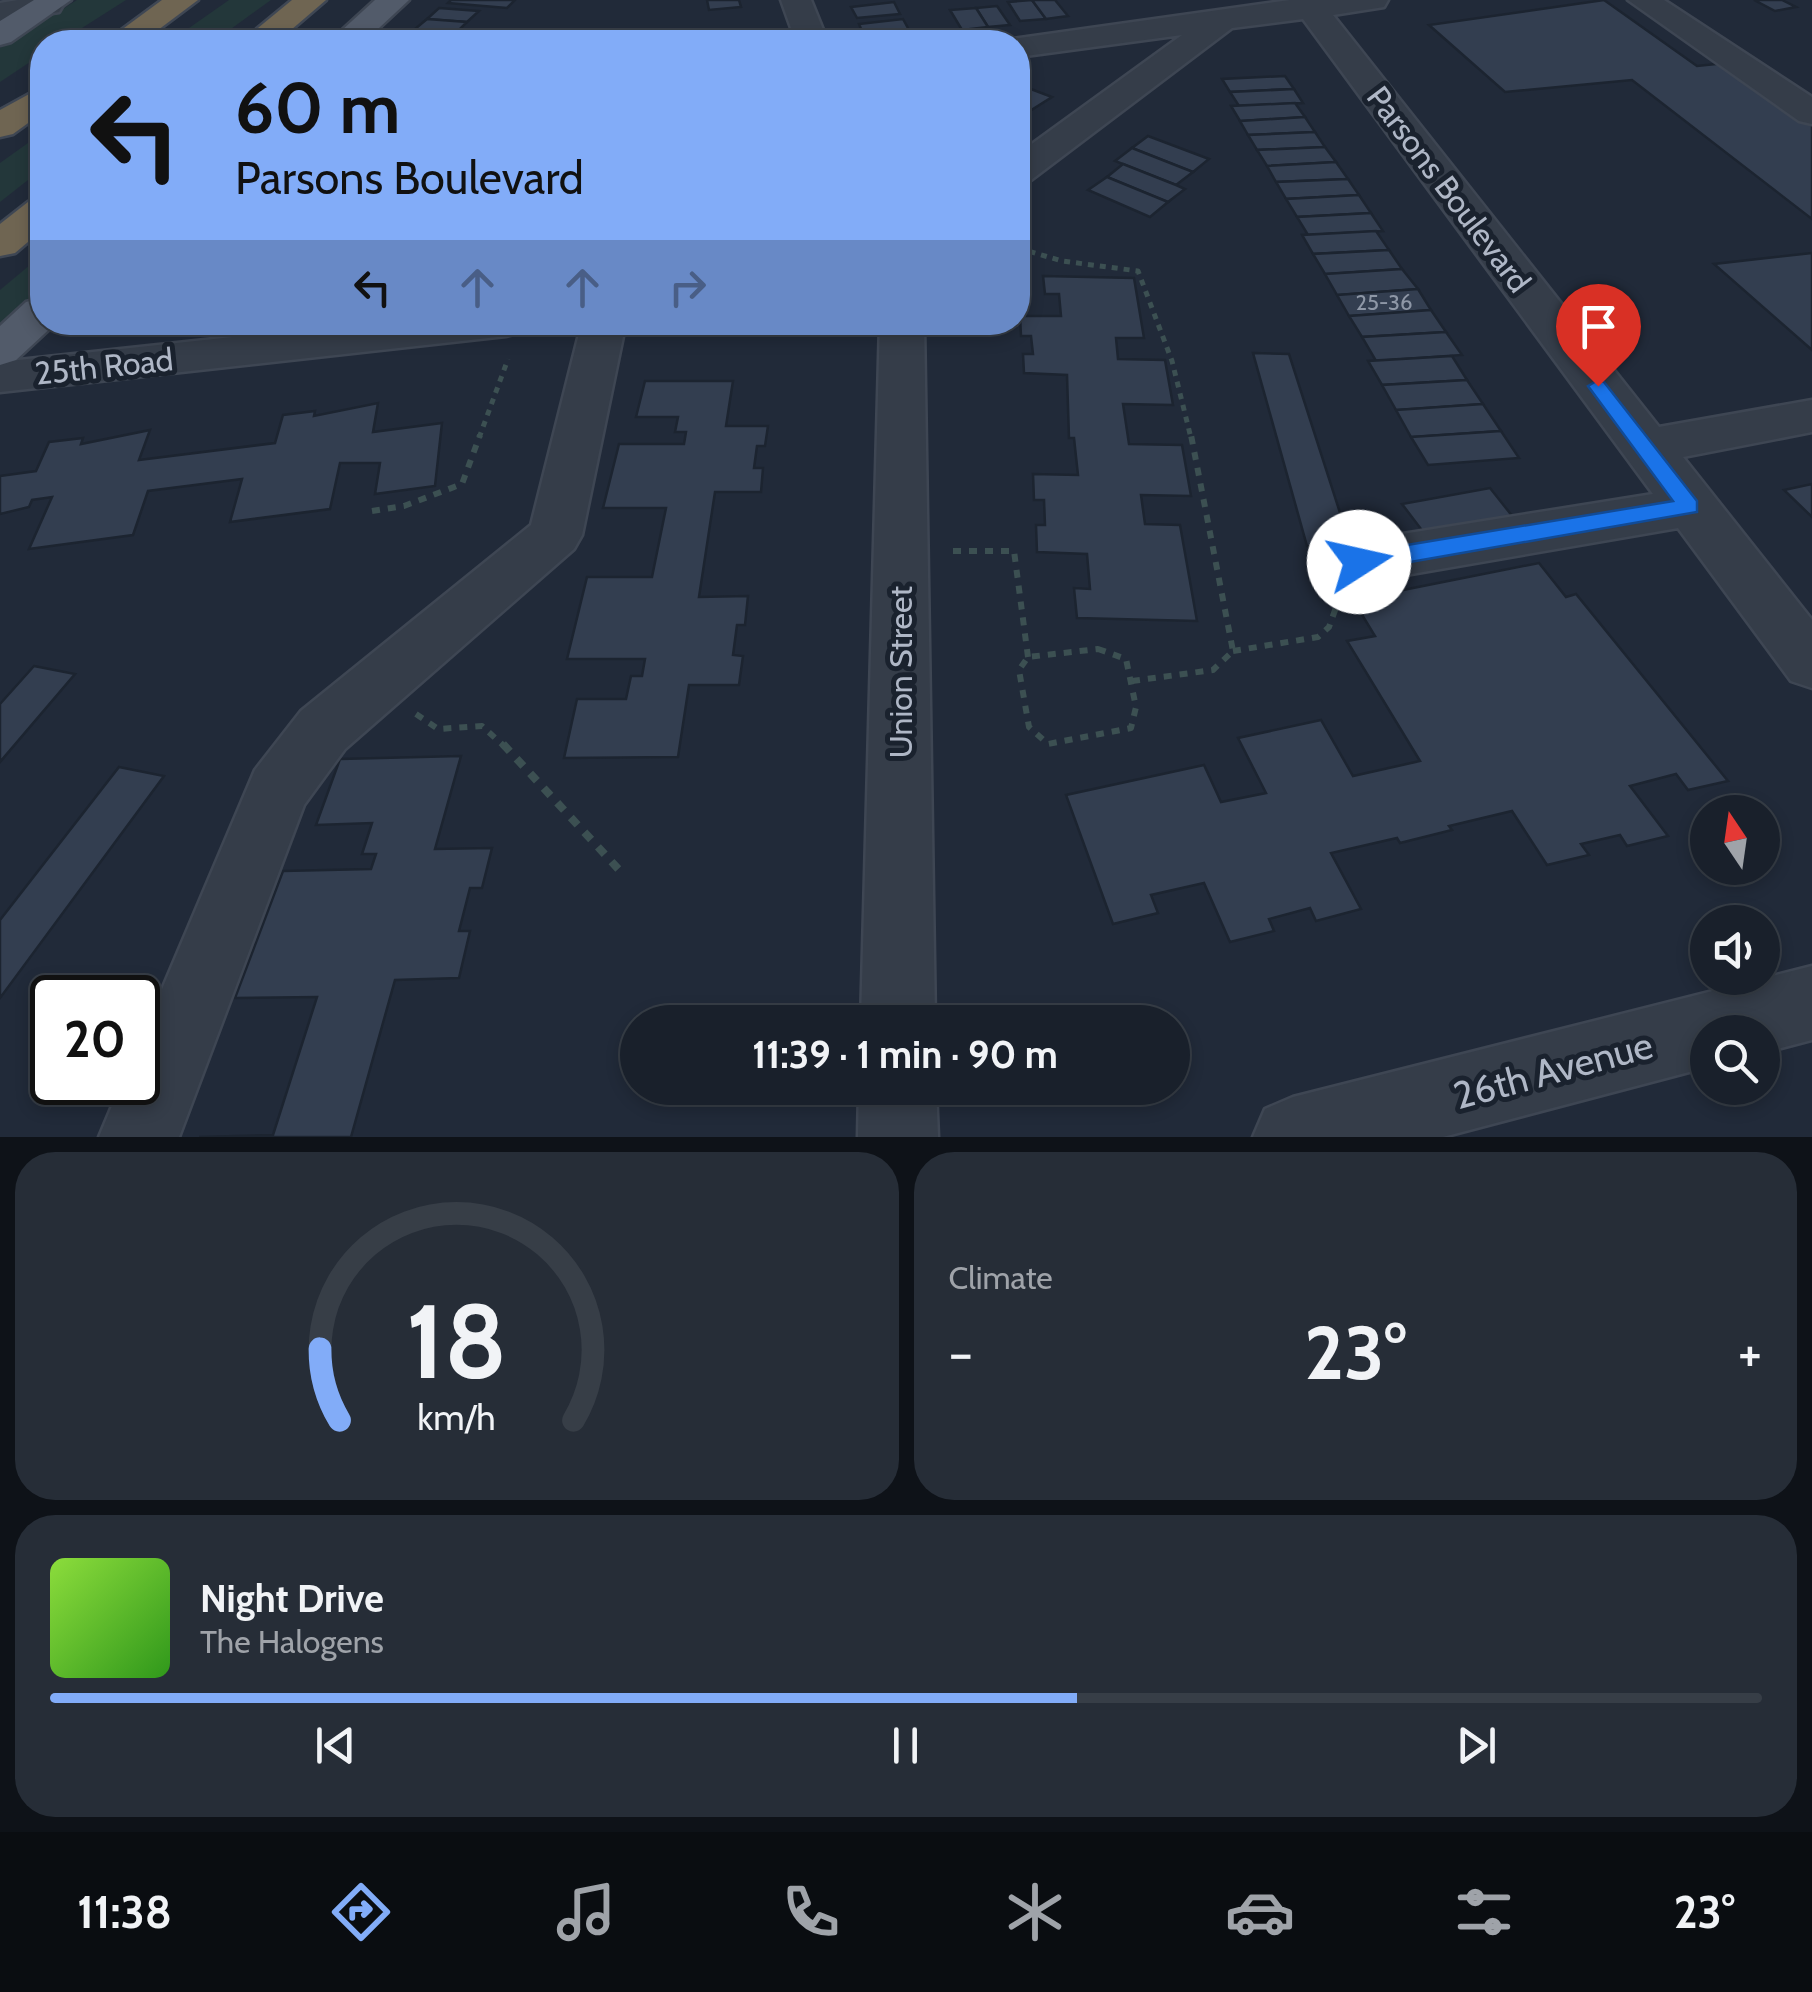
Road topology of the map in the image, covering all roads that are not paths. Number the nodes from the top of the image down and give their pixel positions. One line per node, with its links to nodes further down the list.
1 (183, 0): 13 (highway)
2 (311, 0): 14 (highway)
3 (394, 0): 15 (main road)
4 (796, 0): 16 (street)
5 (1094, 0): 18 (street)
6 (1373, 0): 10 (street)
7 (1643, 0): 23 (street)
8 (1696, 0): 19 (street)
9 (52, 2): 12 (street); 17 (main road)
10 (1309, 4): 11 (street); 35 (street, Parsons Boulevard)
11 (1228, 10): 18 (street); 21 (street)
12 (0, 12)
13 (139, 30)
14 (272, 30)
15 (359, 30)
16 (807, 30)
17 (0, 34)
18 (1120, 34): 20 (street); 21 (street)
19 (1762, 41)
20 (1030, 45)
21 (1150, 77): 25 (street)
22 (30, 105): 24 (highway)
23 (1812, 113)
24 (0, 126)
25 (1030, 163)
26 (30, 220): 27 (highway)
27 (0, 244)
28 (30, 323): 32 (main road)
29 (601, 335): 42 (street)
30 (902, 335): 40 (street, Union Street)
31 (507, 340): 33 (street, 25th Road)
32 (0, 350)
33 (0, 377)
34 (1812, 416): 35 (street)
35 (1643, 446): 36 (street, Parsons Boulevard)
36 (1689, 506): 37 (street); 38 (street, Parsons Boulevard)
37 (1359, 562)
38 (1812, 664)
39 (1812, 1003): 44 (street, 26th Avenue)
40 (898, 1005)
41 (898, 1105): 43 (street)
42 (139, 1137)
43 (898, 1137)
44 (1293, 1137)

